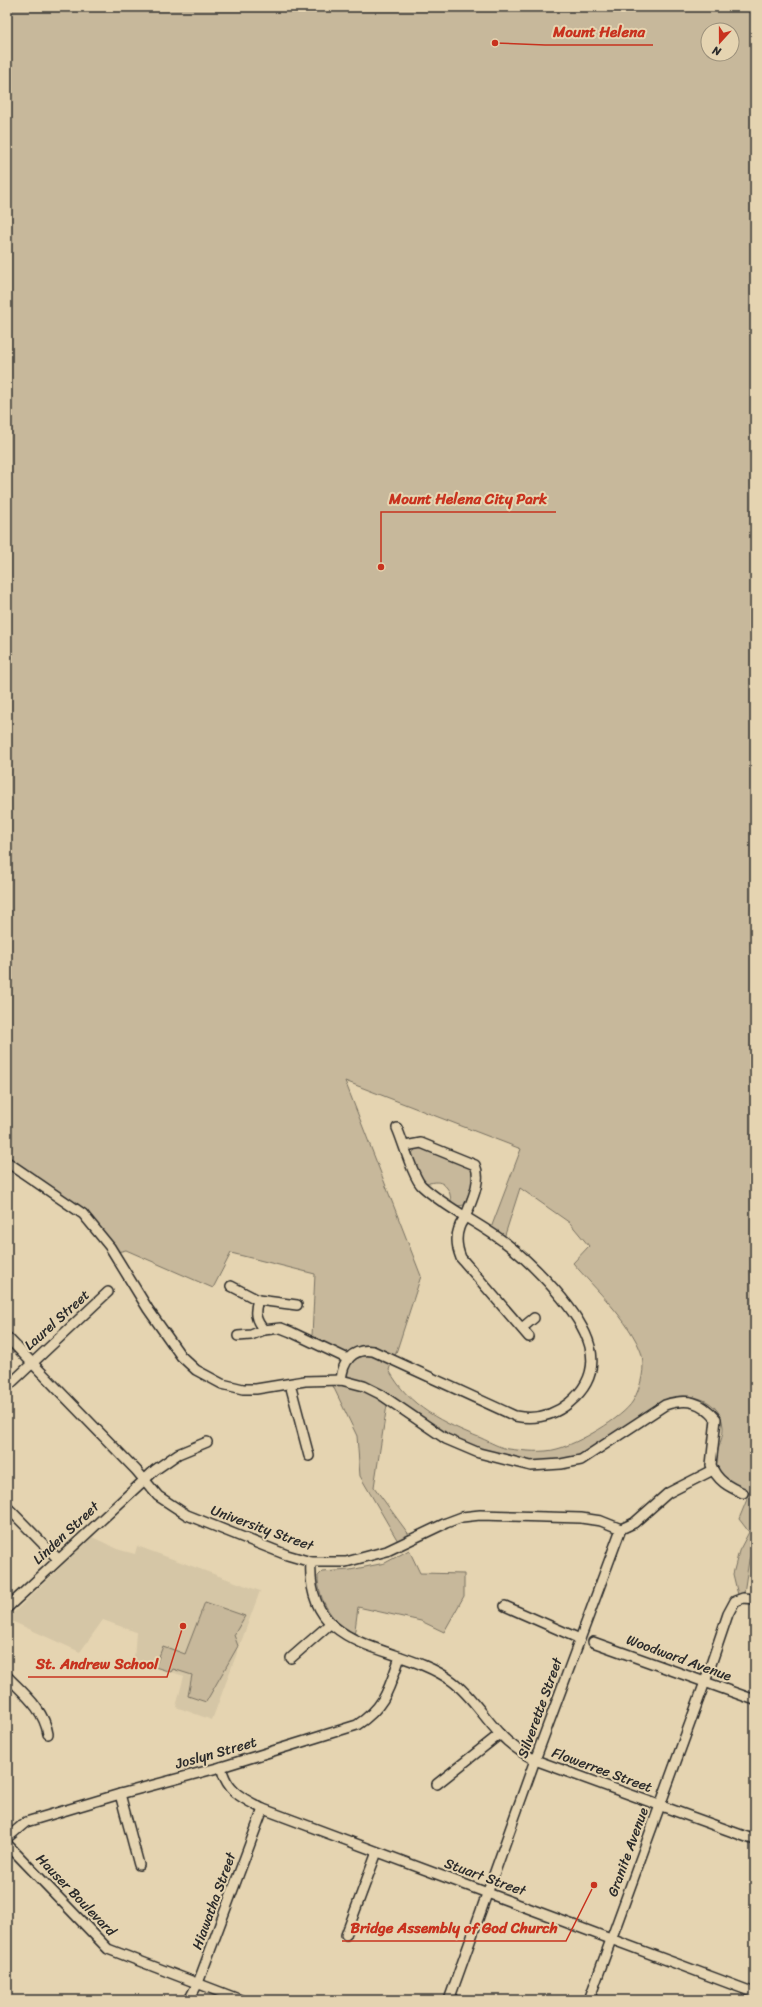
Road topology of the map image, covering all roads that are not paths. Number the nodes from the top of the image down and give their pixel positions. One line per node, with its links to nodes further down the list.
1 (397, 1128): 2 (street)
2 (405, 1146): 4 (street); 4 (street)
3 (7, 1162): 18 (street)
4 (466, 1216): 10 (street); 15 (street)
5 (231, 1286): 7 (street)
6 (108, 1292): 16 (street, Laurel Street)
7 (258, 1300): 8 (street); 11 (street)
8 (297, 1305)
9 (534, 1318): 10 (street)
10 (522, 1328): 14 (street)
11 (264, 1330): 12 (street); 15 (street)
12 (238, 1336)
13 (7, 1337): 16 (street, University Street)
14 (529, 1337)
15 (348, 1359): 17 (street)
16 (31, 1362): 19 (street, Laurel Street); 23 (street, University Street)
17 (341, 1380): 18 (street); 22 (street)
18 (290, 1384): 21 (street)
19 (7, 1386)
20 (207, 1442): 23 (street, Linden Street)
21 (309, 1456)
22 (713, 1470): 24 (street); 26 (street)
23 (144, 1480): 27 (street, Linden Street); 28 (street, University Street)
24 (743, 1493)
25 (7, 1506): 27 (street)
26 (621, 1529): 28 (street, University Street); 33 (street, Silverette Street)
27 (58, 1559): 31 (street, Linden Street)
28 (311, 1562): 32 (street, Flowerree Street)
29 (755, 1599): 38 (street, Granite Avenue)
30 (505, 1606): 33 (street)
31 (7, 1608)
32 (331, 1623): 35 (street, Flowerree Street); 36 (street)
33 (580, 1639): 42 (street, Silverette Street)
34 (593, 1642): 38 (street, Woodward Avenue)
35 (400, 1657): 41 (street, Flowerree Street); 43 (street, Joslyn Street)
36 (291, 1658)
37 (7, 1676): 40 (street)
38 (705, 1682): 39 (street, Woodward Avenue); 46 (street, Granite Avenue)
39 (755, 1700)
40 (48, 1734)
41 (500, 1734): 42 (street, Flowerree Street); 44 (street)
42 (535, 1760): 46 (street, Flowerree Street); 53 (street, Silverette Street)
43 (221, 1767): 45 (street, Joslyn Street); 47 (street, Stuart Street)
44 (436, 1784)
45 (120, 1794): 48 (street, Joslyn Street); 52 (street)
46 (659, 1806): 49 (street, Flowerree Street); 55 (street, Granite Avenue)
47 (263, 1810): 51 (street, Stuart Street); 56 (street, Hiawatha Street)
48 (7, 1838)
49 (755, 1840)
50 (7, 1844): 56 (street, Hauser Boulevard)
51 (377, 1852): 53 (street, Stuart Street); 54 (street)
52 (139, 1865)
53 (488, 1893): 55 (street, Stuart Street); 60 (street, Silverette Street)
54 (346, 1936)
55 (611, 1939): 57 (street, Stuart Street); 61 (street, Granite Avenue)
56 (198, 1984): 58 (street, Hiawatha Street); 59 (street, Hauser Boulevard)
57 (755, 1993)
58 (189, 2000)
59 (241, 2000)
60 (449, 2000)
61 (588, 2000)

